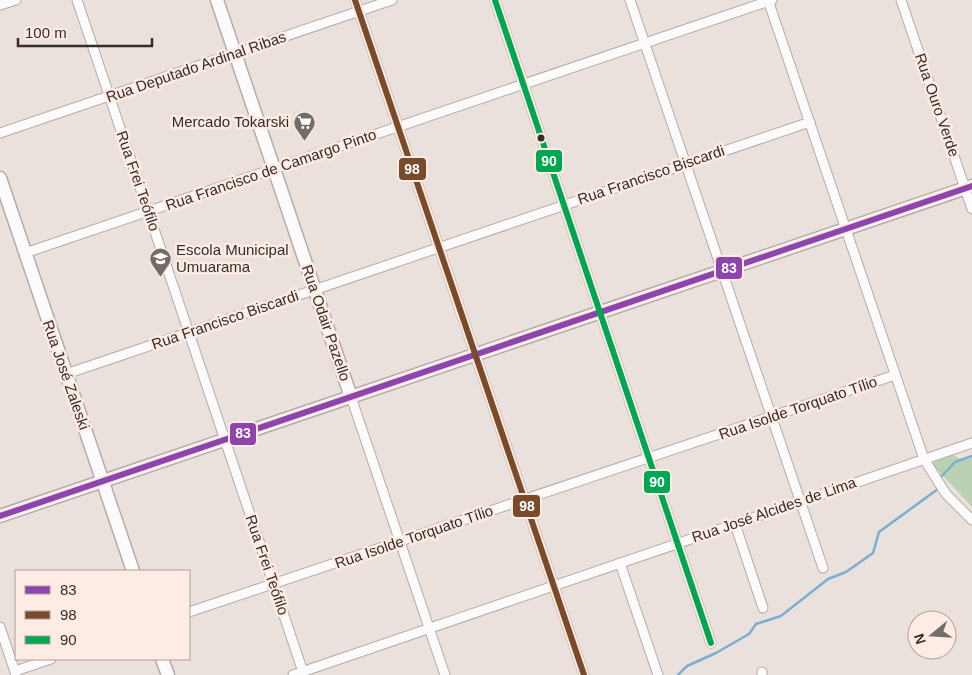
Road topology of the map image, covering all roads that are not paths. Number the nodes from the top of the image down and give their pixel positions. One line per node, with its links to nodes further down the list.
1 (16, 0): 10 (street)
2 (77, 0): 15 (street, Rua Frei Teófilo)
3 (217, 0): 13 (street, Rua Odair Pazello)
4 (355, 0): 11 (street)
5 (392, 0): 11 (street, Rua Deputado Ardinal Ribas)
6 (495, 0): 14 (street)
7 (630, 0): 12 (street)
8 (770, 0): 12 (street, Rua Francisco de Camargo Pinto); 16 (street)
9 (902, 0): 22 (street, Rua Ouro Verde)
10 (0, 5)
11 (359, 11): 13 (street, Rua Deputado Ardinal Ribas); 17 (street)
12 (645, 43): 14 (street, Rua Francisco de Camargo Pinto); 19 (street)
13 (235, 53): 15 (street, Rua Deputado Ardinal Ribas); 20 (street, Rua Odair Pazello)
14 (523, 84): 17 (street, Rua Francisco de Camargo Pinto); 23 (street)
15 (109, 96): 18 (street, Rua Deputado Ardinal Ribas); 25 (street, Rua Frei Teófilo)
16 (810, 122): 19 (street, Rua Francisco Biscardi); 26 (street)
17 (398, 127): 20 (street, Rua Francisco de Camargo Pinto); 27 (street)
18 (0, 133)
19 (686, 164): 23 (street, Rua Francisco Biscardi); 29 (street)
20 (274, 169): 25 (street, Rua Francisco de Camargo Pinto); 30 (street, Rua Odair Pazello)
21 (0, 178): 28 (street, Rua José Zaleski)
22 (968, 187): 24 (street, Rua Ouro Verde); 26 (street)
23 (564, 205): 27 (street, Rua Francisco Biscardi); 31 (street)
24 (972, 210)
25 (148, 212): 28 (street, Rua Francisco de Camargo Pinto); 32 (street, Rua Frei Teófilo)
26 (846, 229): 29 (street); 35 (street)
27 (439, 247): 30 (street, Rua Francisco Biscardi); 33 (street)
28 (25, 253): 34 (street, Rua José Zaleski)
29 (722, 271): 31 (street); 37 (street)
30 (315, 289): 32 (street, Rua Francisco Biscardi); 36 (street, Rua Odair Pazello)
31 (600, 312): 33 (street); 40 (street)
32 (188, 332): 34 (street, Rua Francisco Biscardi); 38 (street, Rua Frei Teófilo)
33 (476, 355): 36 (street); 43 (street)
34 (66, 374): 42 (street, Rua José Zaleski)
35 (895, 375): 37 (street, Rua Isolde Torquato Tílio); 41 (street)
36 (351, 397): 38 (street); 48 (street, Rua Odair Pazello)
37 (772, 417): 40 (street, Rua Isolde Torquato Tílio); 44 (street)
38 (225, 440): 42 (street); 53 (street, Rua Frei Teófilo)
39 (972, 443): 41 (street, Rua José Alcides de Lima)
40 (649, 458): 43 (street, Rua Isolde Torquato Tílio); 49 (street)
41 (924, 459): 44 (street, Rua José Alcides de Lima); 46 (street)
42 (102, 482): 45 (street); 52 (street, Rua José Zaleski)
43 (525, 499): 48 (street, Rua Isolde Torquato Tílio); 54 (street)
44 (800, 502): 47 (street, Rua José Alcides de Lima); 51 (street)
45 (0, 516)
46 (972, 520)
47 (734, 524): 49 (street, Rua José Alcides de Lima); 55 (street)
48 (400, 542): 53 (street, Rua Isolde Torquato Tílio); 58 (street, Rua Odair Pazello)
49 (678, 543): 50 (street, Rua José Alcides de Lima); 59 (street)
50 (620, 563): 54 (street, Rua José Alcides de Lima); 68 (street)
51 (823, 568)
52 (133, 570)
53 (273, 584): 56 (street, Rua Isolde Torquato Tílio); 63 (street, Rua Frei Teófilo)
54 (554, 586): 58 (street, Rua José Alcides de Lima); 67 (street)
55 (763, 608)
56 (190, 612)
57 (0, 627): 62 (street)
58 (429, 628): 63 (street, Rua José Alcides de Lima); 66 (street, Rua Odair Pazello)
59 (711, 642)
60 (48, 660): 62 (street)
61 (162, 660): 64 (street)
62 (16, 673)
63 (303, 673): 65 (street, Rua José Alcides de Lima)
64 (168, 675)
65 (293, 675)
66 (445, 675)
67 (584, 675)
68 (658, 675)

